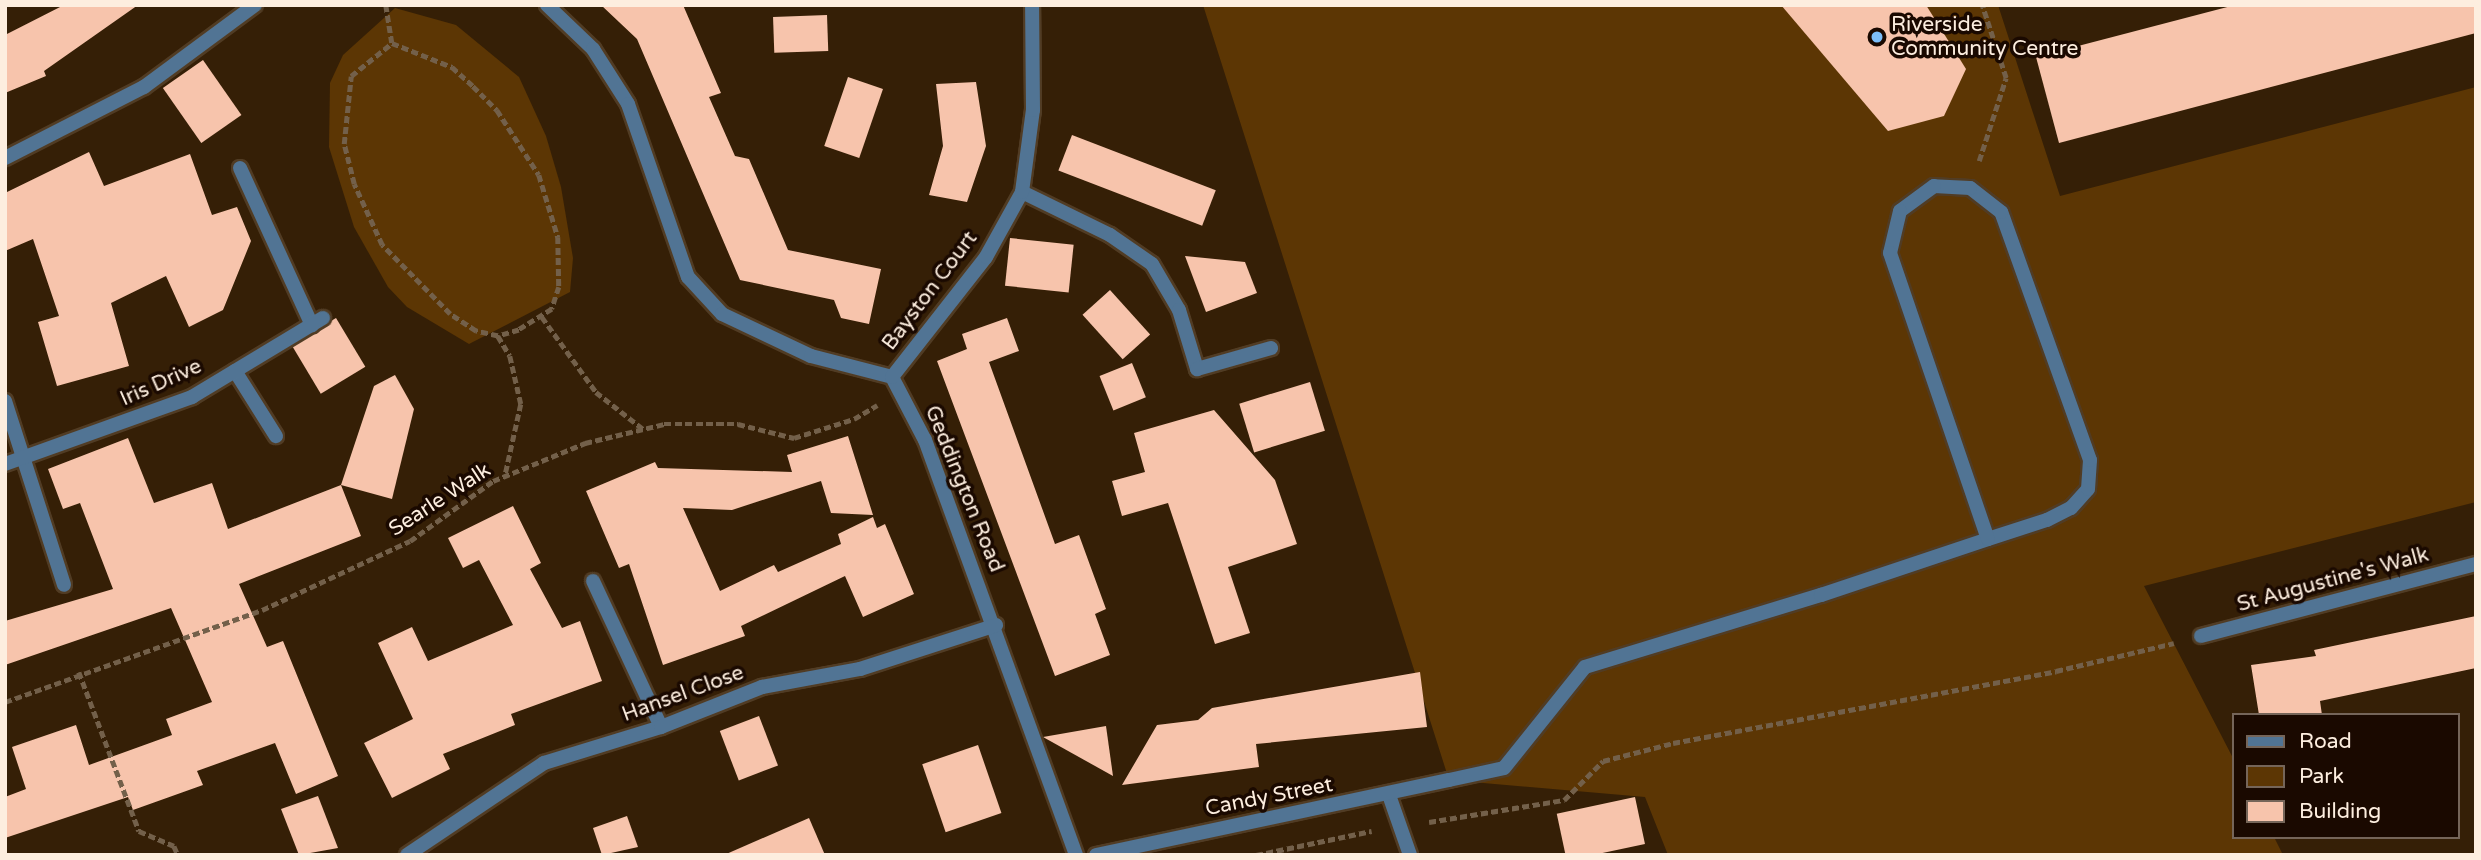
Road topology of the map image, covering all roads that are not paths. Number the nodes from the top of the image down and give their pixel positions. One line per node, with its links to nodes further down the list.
1 (255, 5): 4 (street)
2 (547, 5): 9 (street)
3 (1032, 5): 6 (street, Bayston Court)
4 (5, 158)
5 (240, 168): 8 (street, Iris Drive)
6 (1022, 192): 7 (street); 9 (street, Bayston Court)
7 (1271, 348)
8 (235, 370): 11 (street); 12 (street, Iris Drive)
9 (892, 377): 18 (street, Geddington Road)
10 (5, 401): 12 (street)
11 (276, 436)
12 (23, 458): 13 (street, Iris Drive); 17 (street)
13 (5, 464)
14 (1988, 540): 14 (street, Candy Street); 21 (street, Candy Street)
15 (2476, 564): 19 (street, St Augustine's Walk)
16 (593, 581): 20 (street)
17 (64, 585)
18 (996, 625): 20 (street, Hansel Close); 23 (street, Geddington Road)
19 (2201, 636)
20 (661, 727): 22 (street, Hansel Close)
21 (1389, 795): 24 (street, Candy Street); 25 (street)
22 (407, 855)
23 (1076, 855)
24 (1096, 855)
25 (1410, 855)

